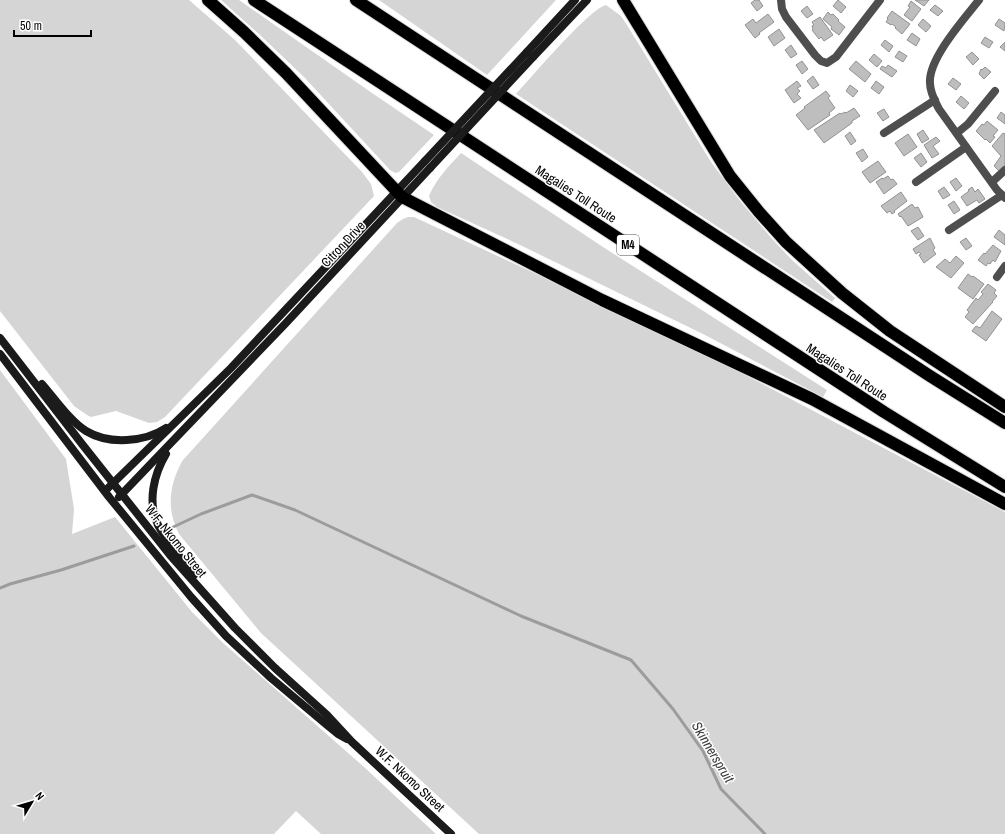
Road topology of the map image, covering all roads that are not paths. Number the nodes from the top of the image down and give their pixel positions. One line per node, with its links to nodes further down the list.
1 (208, 0): 19 (highway)
2 (254, 0): 32 (highway, Magalies Toll Route / M4)
3 (356, 0): 29 (highway)
4 (575, 0): 10 (main road, Citron Drive)
5 (587, 0): 10 (main road, Citron Drive)
6 (623, 0): 27 (highway)
7 (781, 0): 8 (street)
8 (880, 0)
9 (979, 0): 12 (street)
10 (530, 54): 19 (main road, Citron Drive, bridge)
11 (995, 91): 14 (street)
12 (935, 100): 13 (street); 14 (street)
13 (884, 133)
14 (957, 133): 15 (street)
15 (966, 147): 17 (street); 18 (street)
16 (1005, 170): 18 (street)
17 (916, 182)
18 (992, 182): 20 (street)
19 (400, 195): 28 (main road, Citron Drive); 30 (main road, Citron Drive); 36 (highway)
20 (1003, 197): 21 (street)
21 (949, 230)
22 (1005, 266): 23 (street)
23 (997, 277)
24 (0, 335): 28 (main road)
25 (0, 338): 31 (main road, W.F. Nkomo Street)
26 (0, 354): 33 (main road, W.F. Nkomo Street)
27 (1005, 407)
28 (178, 421): 31 (main road, Citron Drive)
29 (1005, 424)
30 (183, 430): 34 (main road, Citron Drive); 37 (main road)
31 (114, 483): 33 (main road, Citron Drive); 34 (main road, W.F. Nkomo Street)
32 (1005, 487)
33 (105, 491): 35 (main road, W.F. Nkomo Street)
34 (122, 494): 35 (main road, Citron Drive); 37 (main road, W.F. Nkomo Street)
35 (114, 503): 38 (main road, W.F. Nkomo Street)
36 (1005, 504)
37 (235, 628): 38 (main road, W.F. Nkomo Street)
38 (352, 742): 39 (main road, W.F. Nkomo Street)
39 (451, 834)

